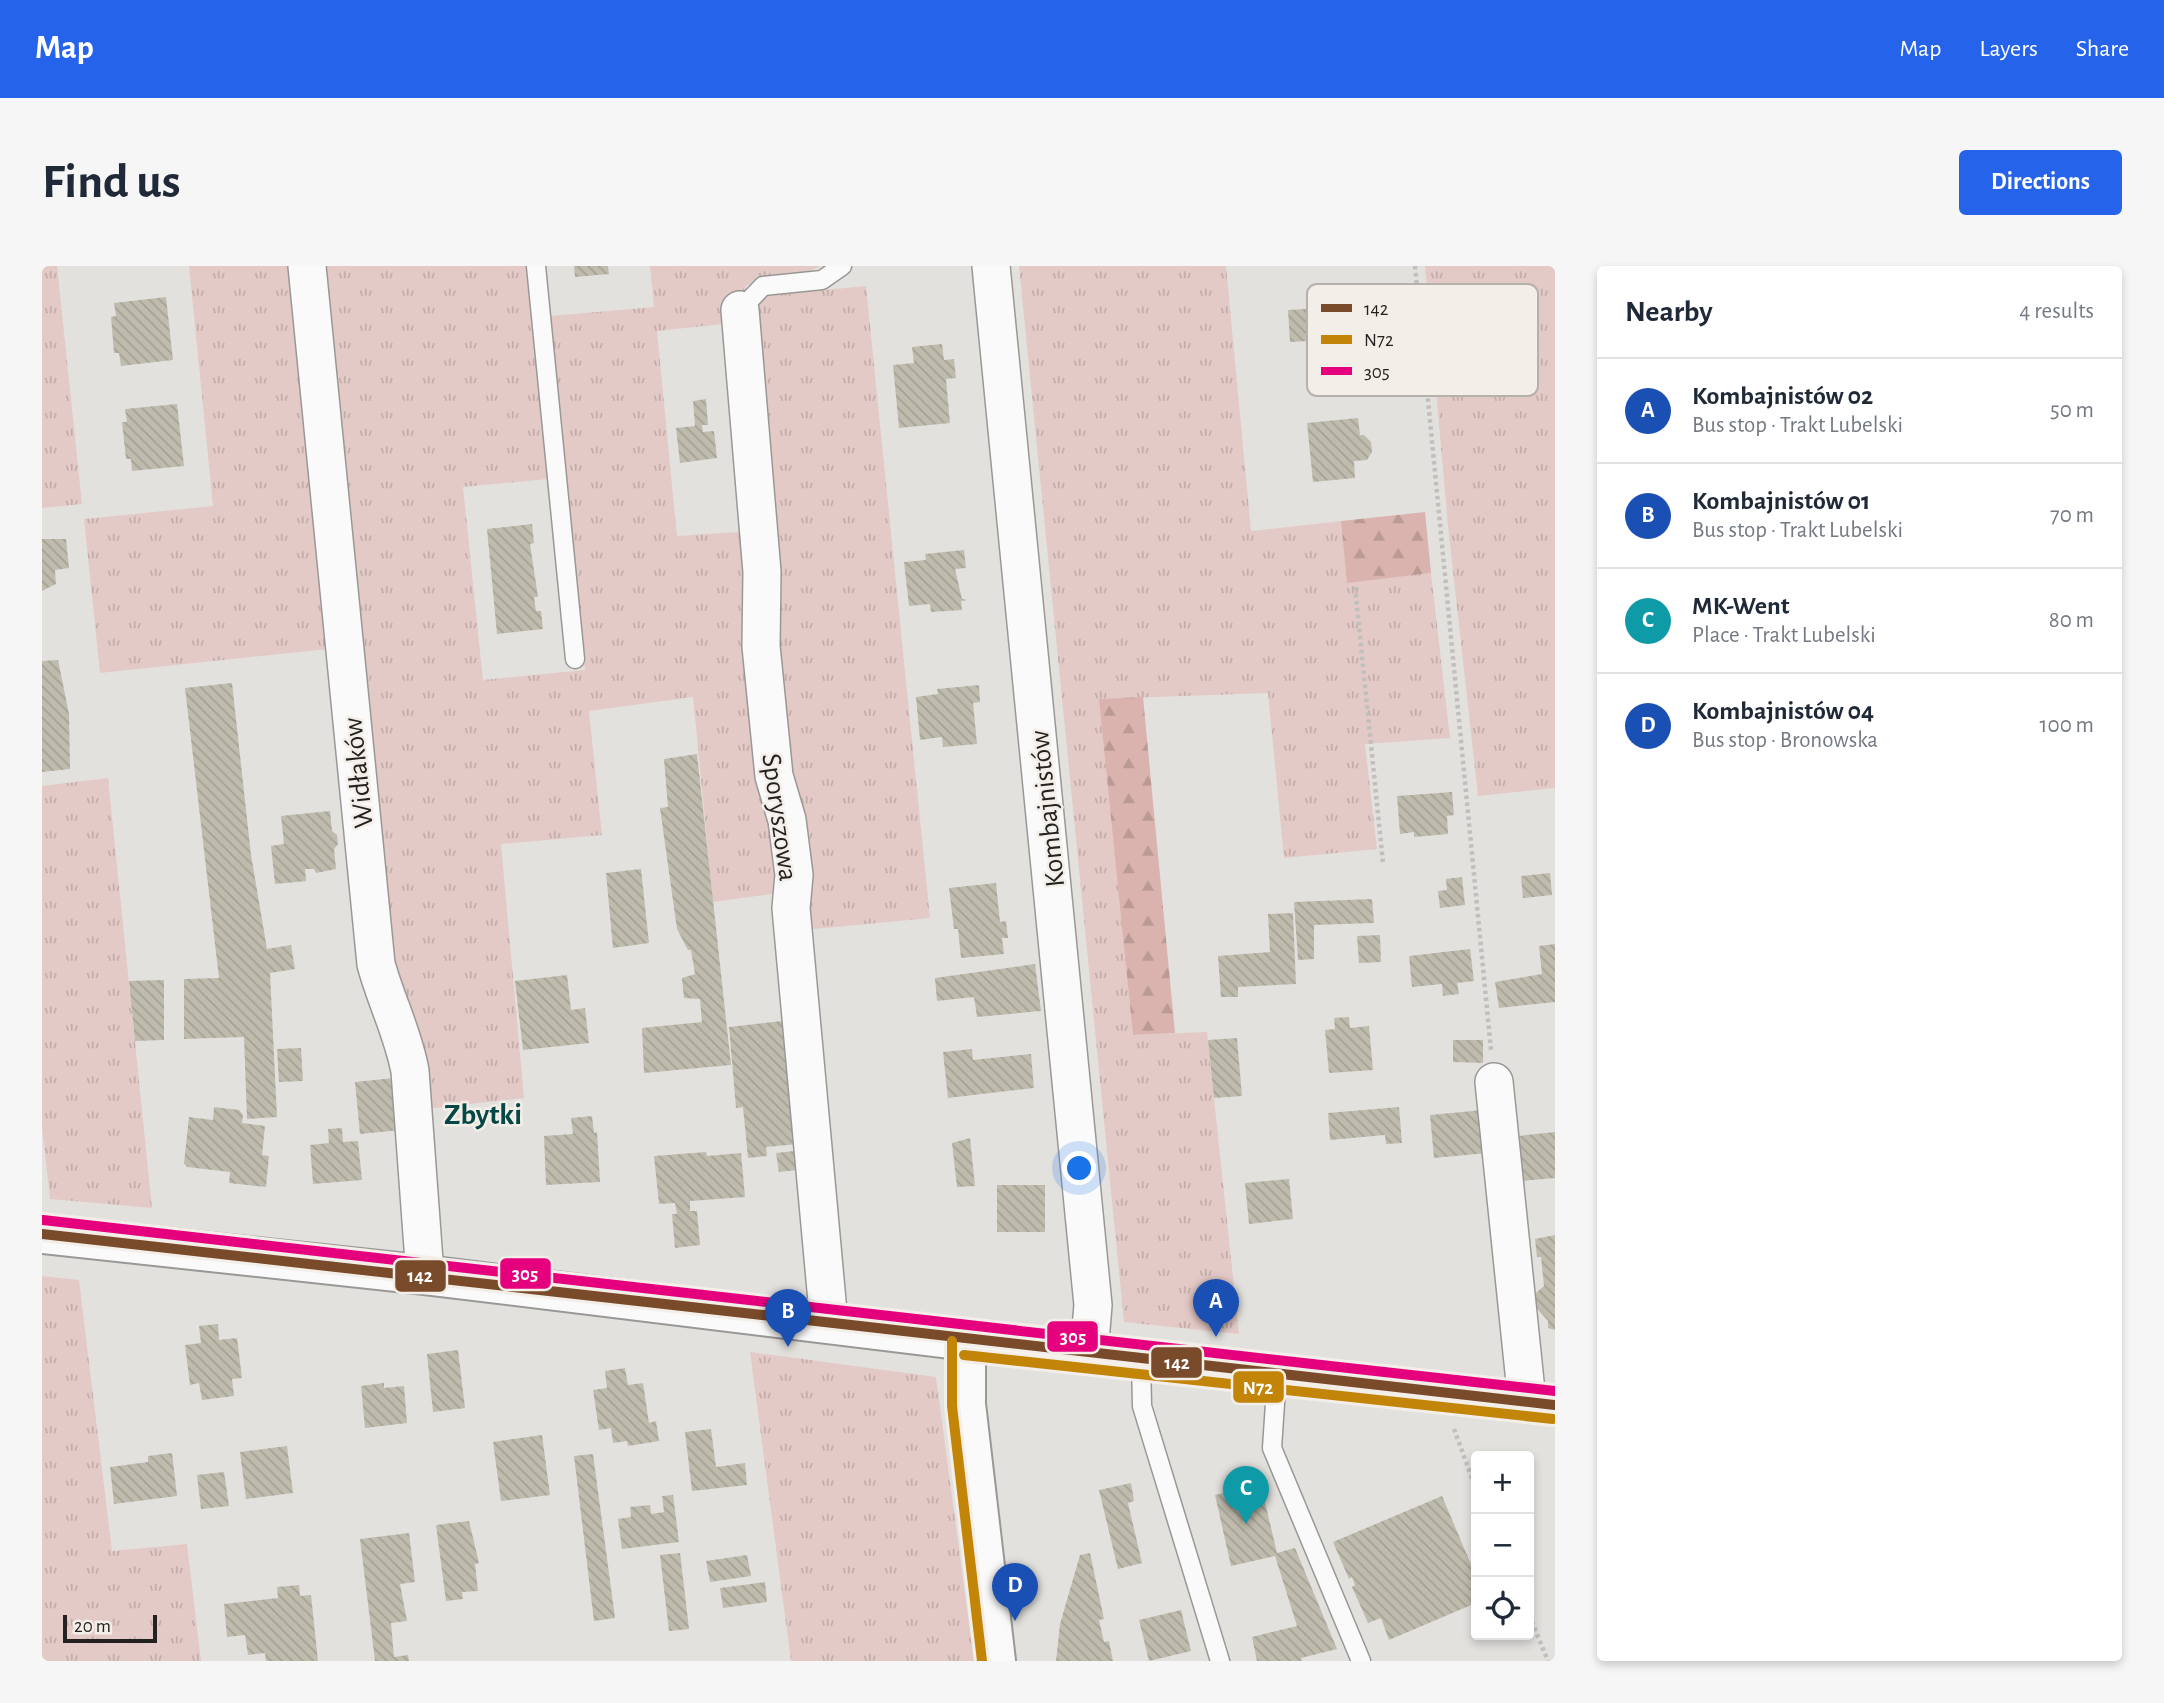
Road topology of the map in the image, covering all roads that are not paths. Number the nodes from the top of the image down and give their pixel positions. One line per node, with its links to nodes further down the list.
1 (307, 266): 9 (street, Widłaków)
2 (537, 266): 6 (lane)
3 (842, 266): 5 (lane)
4 (990, 266): 12 (street, Kombajnistów)
5 (740, 310): 10 (street, Sporyszowa)
6 (575, 659)
7 (1494, 1082): 15 (street)
8 (42, 1234): 9 (street)
9 (425, 1275): 10 (street)
10 (829, 1323): 11 (street)
11 (966, 1341): 12 (street); 16 (street)
12 (1089, 1353): 13 (street)
13 (1140, 1358): 14 (street); 17 (lane)
14 (1277, 1374): 15 (street); 18 (lane)
15 (1541, 1403)
16 (996, 1661)
17 (1220, 1661)
18 (1361, 1661)

